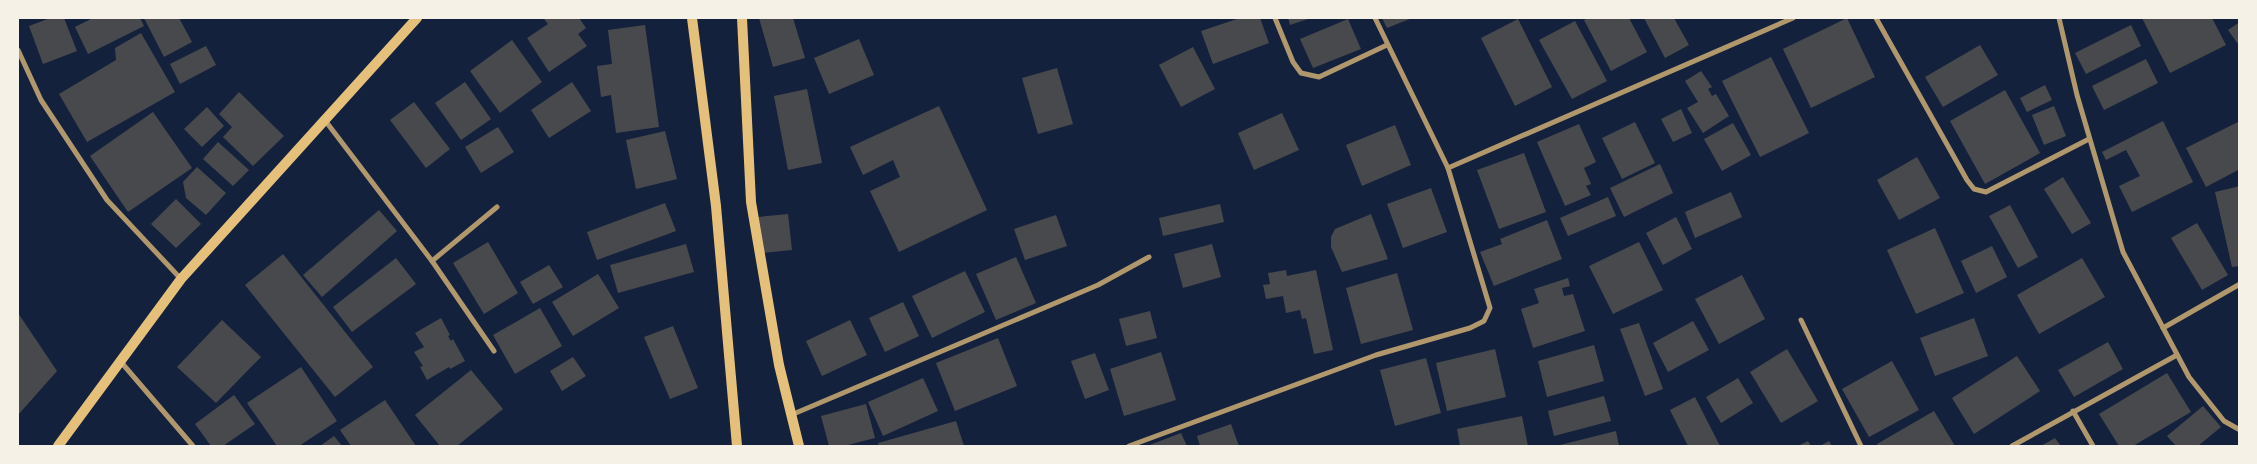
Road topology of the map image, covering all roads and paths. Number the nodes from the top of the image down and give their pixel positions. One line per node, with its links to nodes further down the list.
1 (417, 18): 11 (main road)
2 (692, 18): 29 (main road)
3 (742, 18): 25 (main road)
4 (1275, 18): 9 (street)
5 (1375, 18): 9 (street)
6 (1793, 18): 13 (street)
7 (1876, 18): 12 (street)
8 (2059, 18): 12 (street)
9 (1387, 45): 13 (street)
10 (18, 50): 17 (street)
11 (324, 119): 16 (street); 17 (main road)
12 (2090, 140): 20 (street)
13 (1448, 168): 31 (street)
14 (496, 207): 16 (street)
15 (1149, 256): 25 (street)
16 (432, 261): 21 (street)
17 (181, 279): 23 (main road)
18 (2240, 284): 20 (street)
19 (1801, 320): 32 (street)
20 (2163, 328): 22 (street)
21 (494, 351)
22 (2177, 355): 24 (street); 26 (street)
23 (121, 362): 27 (main road); 28 (street)
24 (2073, 411): 33 (street); 34 (street)
25 (791, 415): 30 (main road)
26 (2240, 430)
27 (58, 446)
28 (193, 446)
29 (737, 446)
30 (800, 446)
31 (1129, 446)
32 (1861, 446)
33 (2012, 446)
34 (2093, 446)

